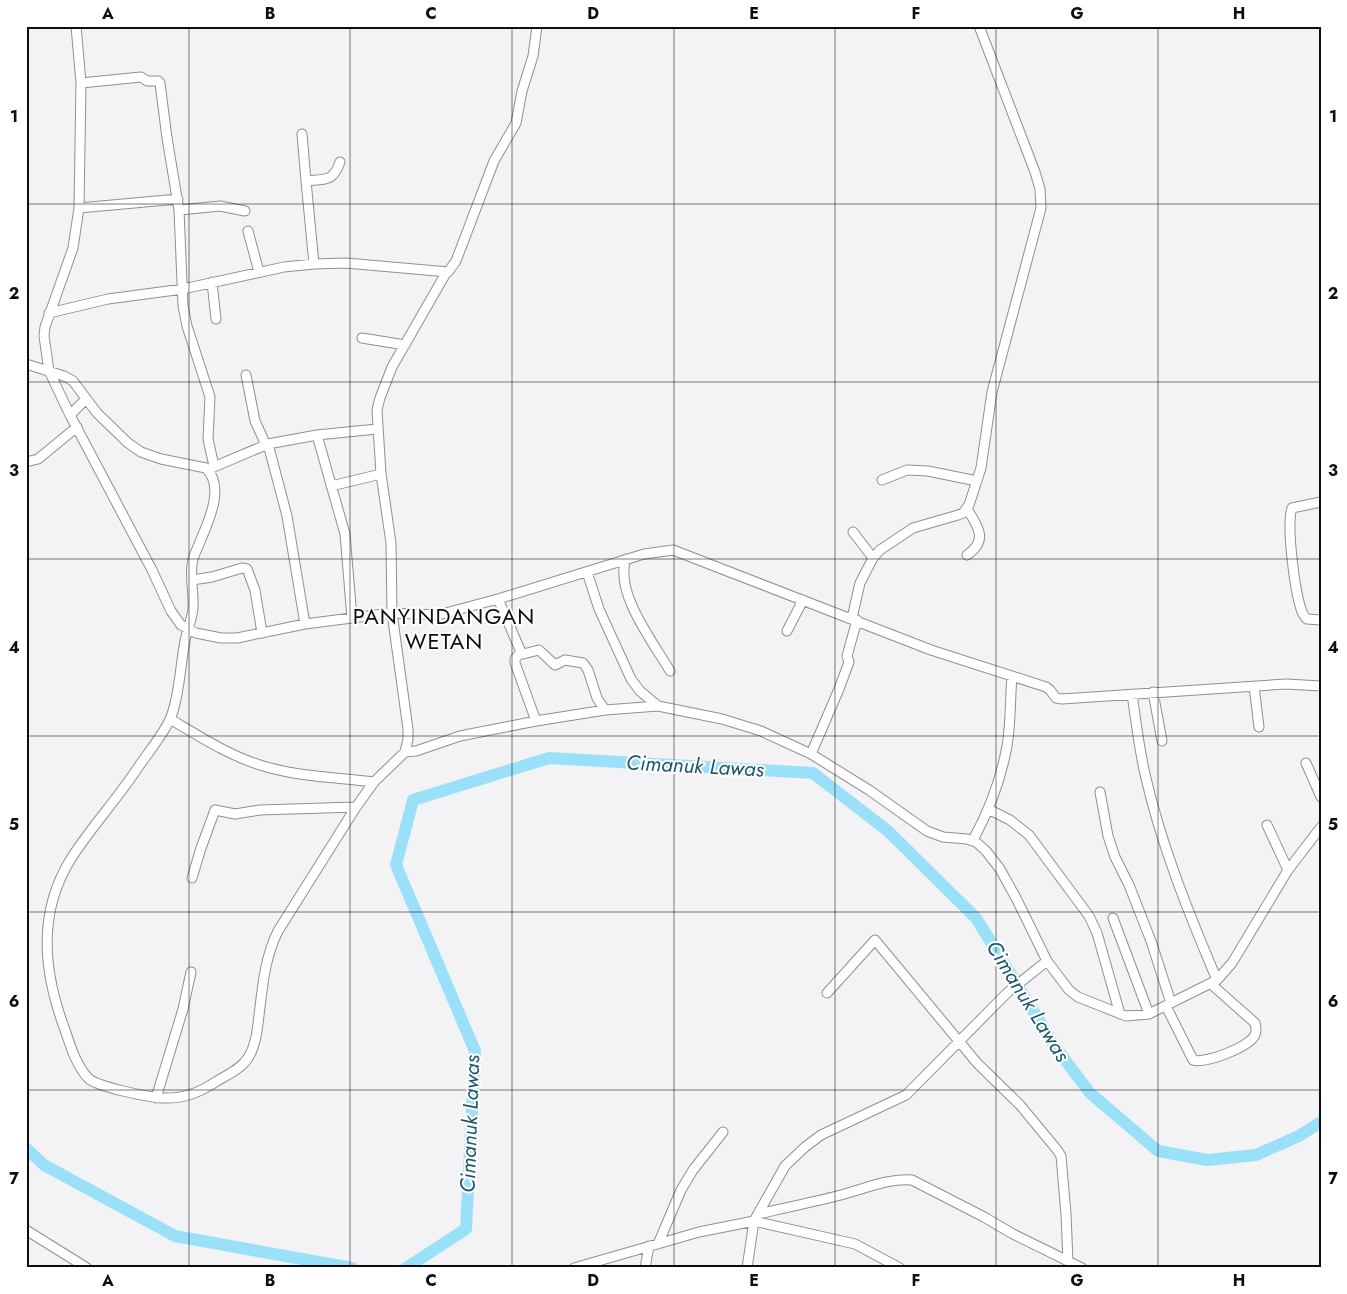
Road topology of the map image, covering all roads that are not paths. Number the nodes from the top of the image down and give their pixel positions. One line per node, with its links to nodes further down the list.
1 (76, 26): 4 (street)
2 (537, 26): 15 (street)
3 (979, 26): 35 (street)
4 (81, 83): 8 (street); 9 (street)
5 (302, 134): 7 (street)
6 (340, 162): 7 (street)
7 (306, 181): 13 (street)
8 (178, 199): 9 (street); 10 (street)
9 (79, 208): 18 (street)
10 (179, 210): 11 (street); 17 (street)
11 (245, 211)
12 (248, 231): 14 (street)
13 (314, 264): 14 (street); 15 (street)
14 (259, 272): 16 (street)
15 (446, 273): 21 (street)
16 (212, 282): 17 (street); 19 (street)
17 (183, 289): 18 (street); 32 (street)
18 (49, 313): 23 (street)
19 (216, 319)
20 (362, 338): 21 (street)
21 (405, 345): 28 (street)
22 (26, 364): 23 (street)
23 (45, 370): 25 (street); 26 (street)
24 (246, 375): 30 (street)
25 (86, 399): 26 (street); 32 (street)
26 (70, 415): 27 (street)
27 (78, 427): 31 (street); 54 (street)
28 (377, 429): 29 (street); 33 (street)
29 (317, 435): 30 (street); 36 (street)
30 (267, 444): 32 (street); 51 (street)
31 (26, 462)
32 (211, 468): 44 (street)
33 (381, 474): 36 (street); 47 (street)
34 (882, 480): 35 (street)
35 (977, 481): 38 (street)
36 (331, 486): 48 (street)
37 (1321, 502): 50 (street)
38 (967, 510): 40 (street); 41 (street)
39 (853, 532): 41 (street)
40 (968, 555)
41 (873, 558): 49 (street)
42 (626, 559): 43 (street); 46 (street); 56 (street)
43 (587, 572): 45 (street); 62 (street)
44 (192, 580): 53 (street); 54 (street)
45 (498, 599): 47 (street); 55 (street)
46 (803, 600): 49 (street); 52 (street)
47 (392, 613): 48 (street); 68 (street)
48 (352, 618): 51 (street)
49 (854, 619): 57 (street); 69 (street)
50 (1321, 620)
51 (305, 624): 53 (street)
52 (787, 631)
53 (262, 633): 54 (street)
54 (187, 635): 64 (street)
55 (521, 652): 63 (street); 65 (street)
56 (670, 671)
57 (1012, 676): 61 (street); 75 (street)
58 (1254, 686): 59 (street); 60 (street); 66 (street)
59 (1321, 686)
60 (1153, 692): 61 (street); 67 (street)
61 (1132, 694): 84 (street)
62 (658, 706): 63 (street); 69 (street)
63 (605, 710): 65 (street)
64 (170, 719): 71 (street); 90 (street)
65 (536, 720): 68 (street)
66 (1259, 727)
67 (1162, 741)
68 (405, 752): 71 (street)
69 (811, 754): 78 (street)
70 (1306, 763): 73 (street)
71 (374, 782): 74 (street)
72 (1100, 792): 86 (street)
73 (1321, 797)
74 (356, 808): 80 (street); 90 (street)
75 (988, 808): 78 (street); 87 (street)
76 (1267, 826): 79 (street)
77 (1321, 827): 79 (street)
78 (973, 840): 82 (street)
79 (1288, 870): 84 (street)
80 (192, 878)
81 (1113, 918): 88 (street)
82 (1047, 961): 87 (street); 89 (street)
83 (191, 972): 90 (street)
84 (1214, 982): 86 (street); 86 (street)
85 (828, 993): 89 (street)
86 (1169, 1005): 88 (street)
87 (1120, 1014): 88 (street)
88 (1149, 1014)
89 (960, 1041): 92 (street); 95 (street)
90 (156, 1098)
91 (723, 1132): 94 (street)
92 (756, 1218): 94 (street); 95 (street); 99 (street); 100 (street)
93 (26, 1230): 96 (street)
94 (653, 1245): 97 (street); 98 (street)
95 (1068, 1262): 101 (street)
96 (86, 1268)
97 (574, 1268)
98 (645, 1268)
99 (747, 1268)
100 (900, 1268)
101 (1082, 1268)

